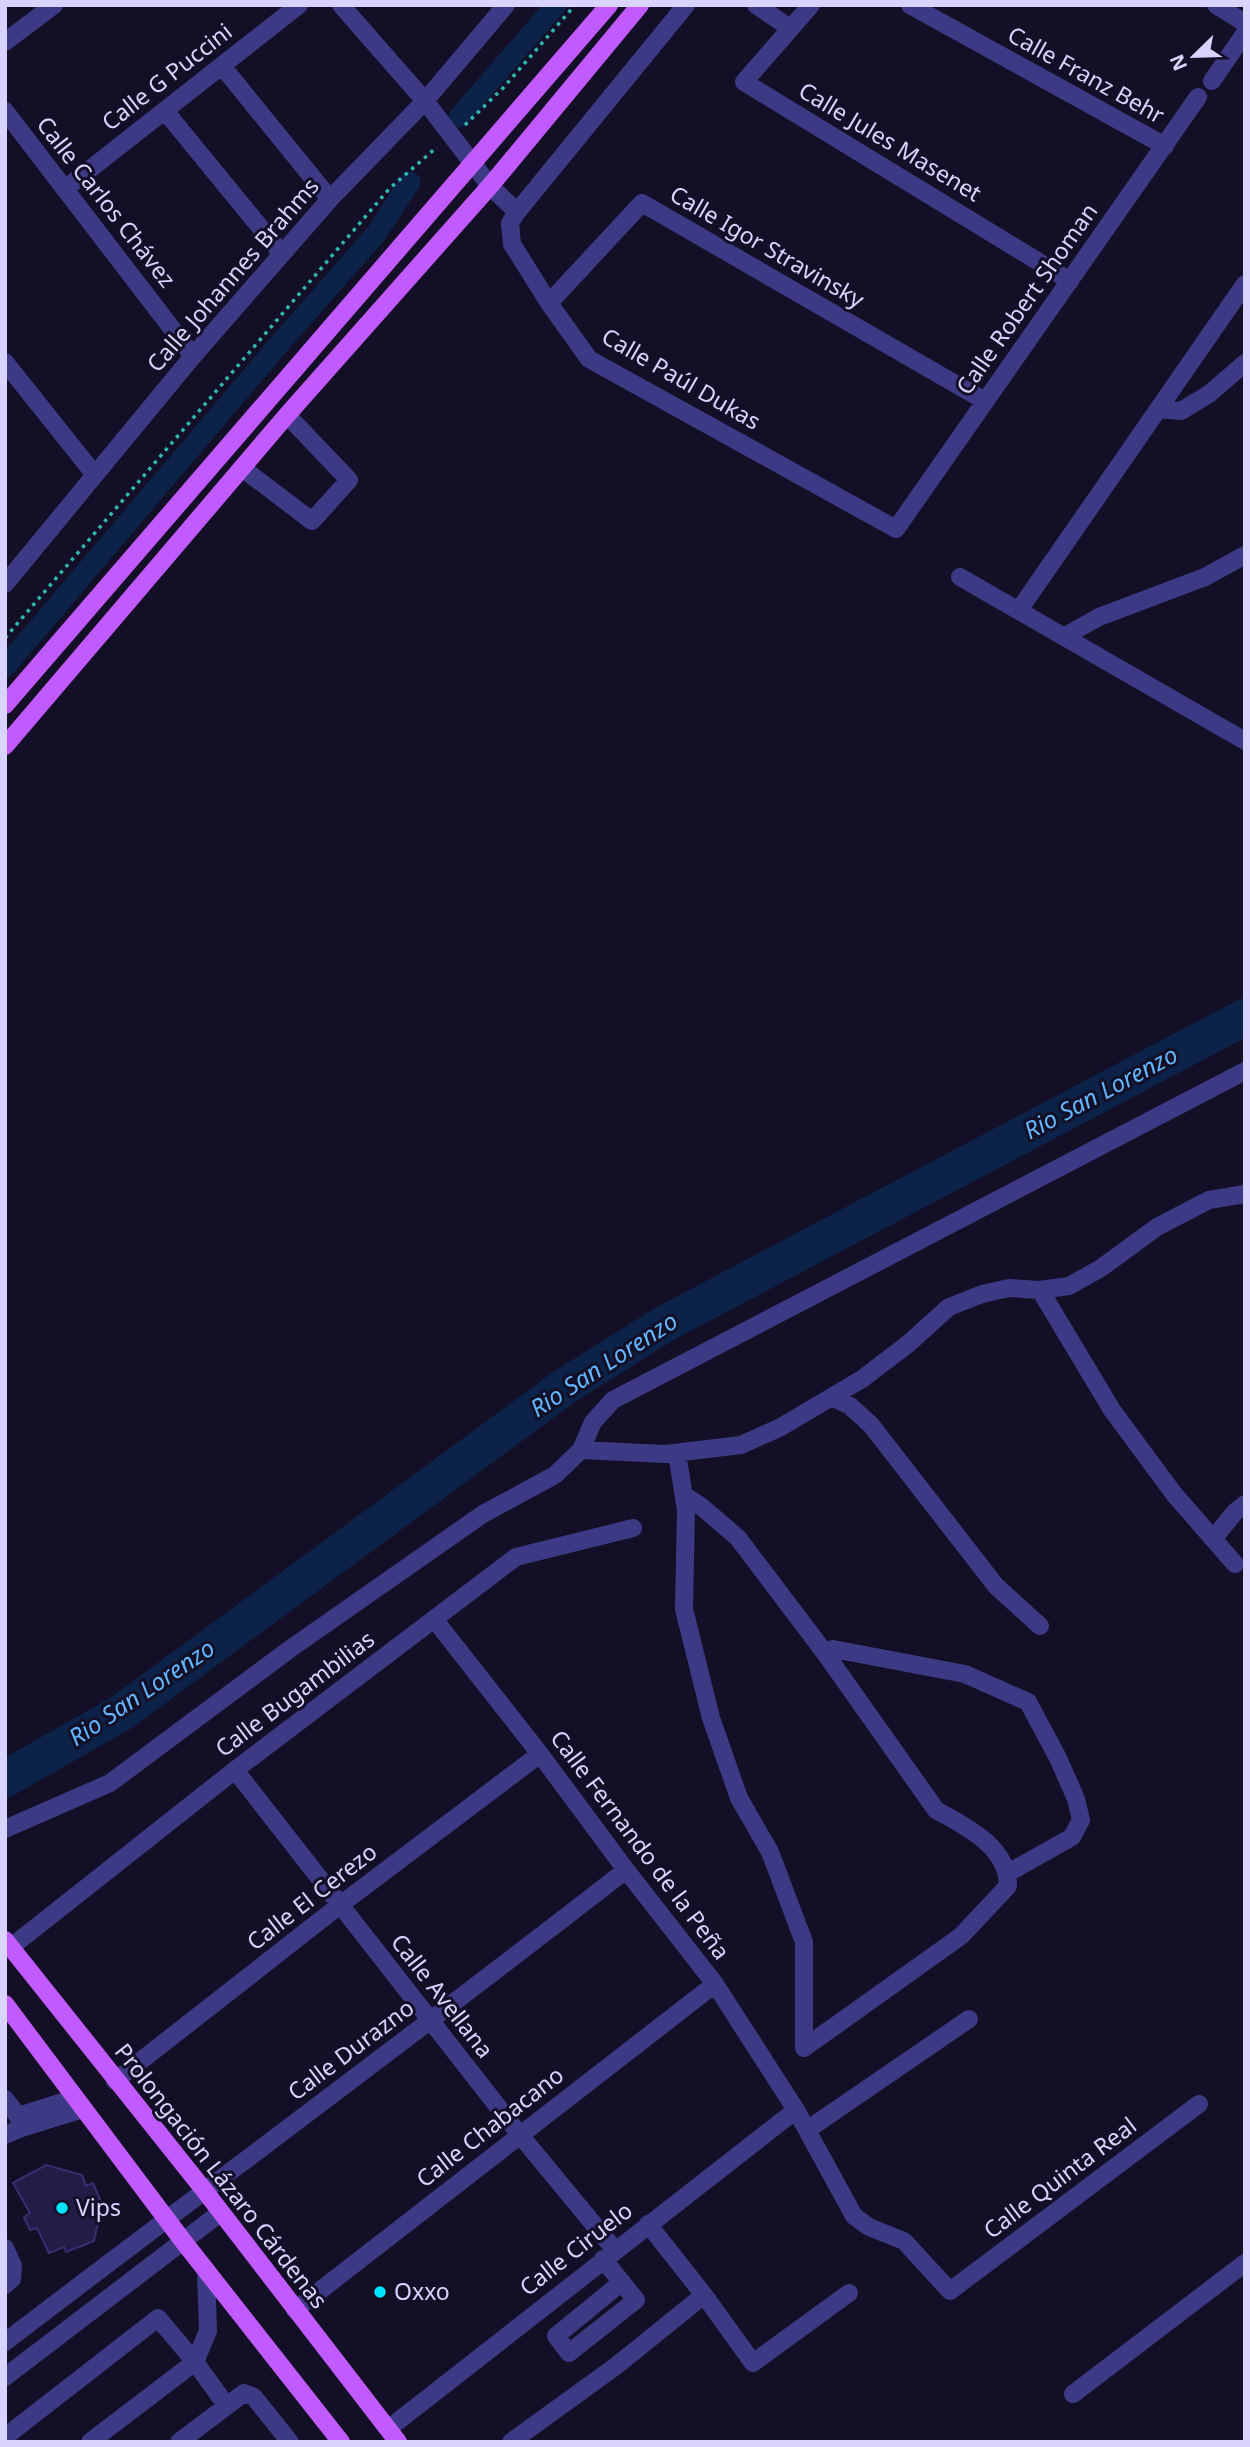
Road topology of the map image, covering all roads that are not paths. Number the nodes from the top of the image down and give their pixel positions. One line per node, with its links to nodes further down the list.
1 (54, 5): 15 (street)
2 (299, 5): 16 (street, Calle G Puccini)
3 (341, 5): 19 (street)
4 (506, 5): 19 (street, Calle Johannes Brahms)
5 (609, 5): 23 (main road)
6 (640, 5): 24 (main road)
7 (686, 5): 27 (street)
8 (756, 5): 13 (street)
9 (811, 5): 13 (street)
10 (910, 5): 22 (street, Calle Franz Behr)
11 (1216, 5): 12 (street)
12 (1245, 23)
13 (790, 28): 29 (street, Calle Jules Masenet)
14 (1245, 33): 17 (street)
15 (5, 42)
16 (222, 65): 21 (street, Calle G Puccini); 26 (street)
17 (1212, 81)
18 (1198, 97): 22 (street, Calle Robert Shoman)
19 (425, 101): 23 (street); 26 (street, Calle Johannes Brahms)
20 (5, 111): 25 (street, Calle Carlos Chávez)
21 (164, 111): 25 (street, Calle G Puccini); 28 (street)
22 (1165, 146): 29 (street, Calle Robert Shoman)
23 (473, 164): 24 (street); 46 (main road)
24 (490, 186): 27 (street); 37 (main road)
25 (66, 188): 32 (street, Calle Carlos Chávez)
26 (330, 199): 28 (street, Calle Johannes Brahms)
27 (517, 212): 31 (street, Calle Paúl Dukas)
28 (282, 254): 32 (street, Calle Johannes Brahms)
29 (1070, 281): 35 (street, Calle Robert Shoman)
30 (1245, 285): 36 (street)
31 (549, 303): 35 (street, Calle Igor Stravinsky); 40 (street, Calle Paúl Dukas)
32 (193, 356): 39 (street, Calle Johannes Brahms)
33 (5, 362): 39 (street)
34 (1245, 363): 36 (street)
35 (985, 401): 40 (street, Calle Robert Shoman)
36 (1159, 409): 44 (street)
37 (288, 415): 38 (main road); 38 (street)
38 (242, 468): 48 (main road)
39 (95, 475): 43 (street, Calle Johannes Brahms)
40 (896, 529)
41 (1245, 555): 45 (street)
42 (960, 577): 44 (street)
43 (5, 584)
44 (1019, 610): 45 (street)
45 (1065, 636): 47 (street)
46 (5, 705)
47 (1242, 738)
48 (5, 746)
49 (1245, 1071): 53 (street)
50 (1245, 1194): 51 (street)
51 (1040, 1290): 52 (street); 58 (street)
52 (832, 1397): 54 (street); 61 (street)
53 (581, 1450): 54 (street); 65 (street)
54 (677, 1453): 55 (street)
55 (684, 1496): 62 (street); 67 (street)
56 (1245, 1504): 58 (street)
57 (633, 1528): 60 (street, Calle Bugambilias)
58 (1213, 1539): 59 (street)
59 (1234, 1564)
60 (434, 1619): 63 (street, Calle Fernando de la Peña); 64 (street, Calle Bugambilias)
61 (1040, 1626)
62 (825, 1653): 67 (street); 67 (street)
63 (540, 1754): 66 (street, Calle Fernando de la Peña); 68 (street, Calle El Cerezo)
64 (234, 1770): 68 (street, Calle Avellana); 69 (street, Calle Bugambilias)
65 (5, 1829)
66 (626, 1870): 70 (street, Calle Fernando de la Peña); 73 (street, Calle Durazno)
67 (1008, 1873)
68 (340, 1905): 73 (street, Calle Avellana); 74 (street, Calle El Cerezo)
69 (8, 1943): 74 (main road, Prolongación Lázaro Cárdenas)
70 (715, 1984): 78 (street, Calle Fernando de la Peña); 82 (street, Calle Chabacano)
71 (5, 2004): 76 (main road)
72 (969, 2019): 80 (street)
73 (431, 2022): 82 (street, Calle Avellana); 83 (street, Calle Durazno)
74 (115, 2081): 83 (main road, Prolongación Lázaro Cárdenas)
75 (5, 2099): 79 (street)
76 (79, 2103): 79 (street); 85 (main road)
77 (1199, 2104): 94 (street, Calle Quinta Real)
78 (796, 2110): 80 (street, Calle Fernando de la Peña); 86 (street, Calle Ciruelo)
79 (20, 2122): 81 (street)
80 (807, 2130): 94 (street, Calle Fernando de la Peña)
81 (5, 2135)
82 (520, 2135): 89 (street, Calle Avellana); 97 (street, Calle Chabacano)
83 (204, 2190): 84 (main road, Prolongación Lázaro Cárdenas); 85 (street, Calle Durazno)
84 (220, 2213): 87 (street); 97 (main road, Prolongación Lázaro Cárdenas)
85 (166, 2219): 87 (main road); 98 (street, Calle Durazno)
86 (648, 2224): 89 (street, Calle Ciruelo); 96 (street)
87 (183, 2241): 91 (main road); 100 (street)
88 (5, 2248): 93 (street)
89 (609, 2254): 92 (street, Calle Avellana); 103 (street, Calle Ciruelo)
90 (1245, 2263): 101 (street)
91 (206, 2270): 99 (street); 108 (main road)
92 (622, 2282)
93 (5, 2285)
94 (950, 2291)
95 (849, 2293): 96 (street)
96 (704, 2295): 109 (street)
97 (295, 2310): 103 (main road, Prolongación Lázaro Cárdenas)
98 (5, 2342)
99 (195, 2362): 102 (street); 104 (street); 105 (street)
100 (5, 2377)
101 (1073, 2394)
102 (226, 2405): 106 (street); 107 (street)
103 (393, 2435)
104 (5, 2437)
105 (90, 2442)
106 (179, 2442)
107 (290, 2442)
108 (341, 2442)
109 (512, 2442)

